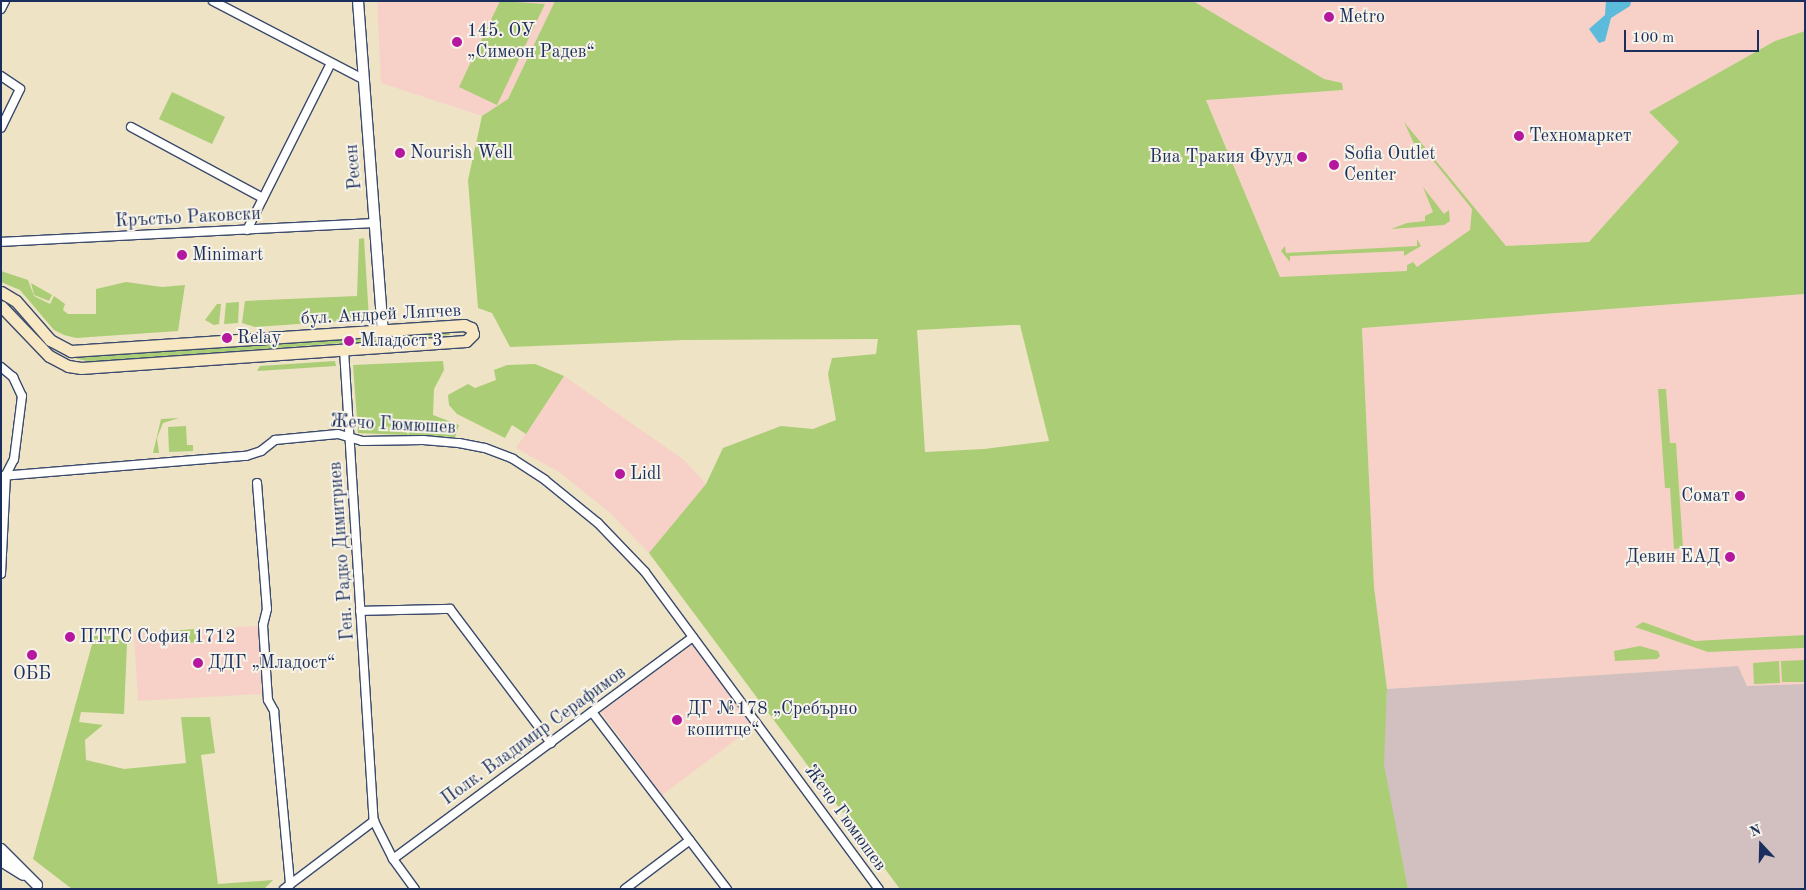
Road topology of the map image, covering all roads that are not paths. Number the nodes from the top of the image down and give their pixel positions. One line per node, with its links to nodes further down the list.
1 (5, 1): 4 (street)
2 (213, 1): 5 (street)
3 (358, 1): 7 (street, Ресен)
4 (1, 9)
5 (331, 63): 7 (street); 10 (street)
6 (1, 76): 9 (street)
7 (363, 79): 11 (street, Ресен)
8 (131, 127): 10 (street)
9 (1, 128)
10 (263, 198): 12 (street)
11 (376, 223): 12 (street, Кръстьо Раковски); 16 (street, Ресен)
12 (247, 230): 13 (street, Кръстьо Раковски)
13 (1, 242)
14 (1, 292): 16 (main road, бул. Андрей Ляпчев)
15 (1, 306): 17 (main road, бул. Андрей Ляпчев)
16 (383, 330): 17 (main road, бул. Андрей Ляпчев)
17 (344, 350): 19 (street, Ген. Радко Димитриев)
18 (1, 367): 20 (street)
19 (349, 438): 20 (street, Жечо Гюмюшев); 23 (street, Ген. Радко Димитриев); 24 (street, Жечо Гюмюшев)
20 (4, 475): 22 (street)
21 (257, 483): 32 (street)
22 (1, 574)
23 (360, 611): 26 (street); 27 (street, Ген. Радко Димитриев)
24 (693, 637): 25 (street, Полк. Владимир Серафимов); 37 (street, Жечо Гюмюшев)
25 (592, 712): 26 (street, Полк. Владимир Серафимов); 28 (street)
26 (551, 743): 30 (street, Полк. Владимир Серафимов)
27 (374, 821): 30 (street, Ген. Радко Димитриев); 32 (street)
28 (690, 840): 35 (street); 36 (street)
29 (1, 849): 33 (street)
30 (393, 859): 34 (street, Ген. Радко Димитриев)
31 (2, 864): 33 (street)
32 (287, 886)
33 (40, 887)
34 (415, 889)
35 (625, 889)
36 (727, 889)
37 (879, 889)

